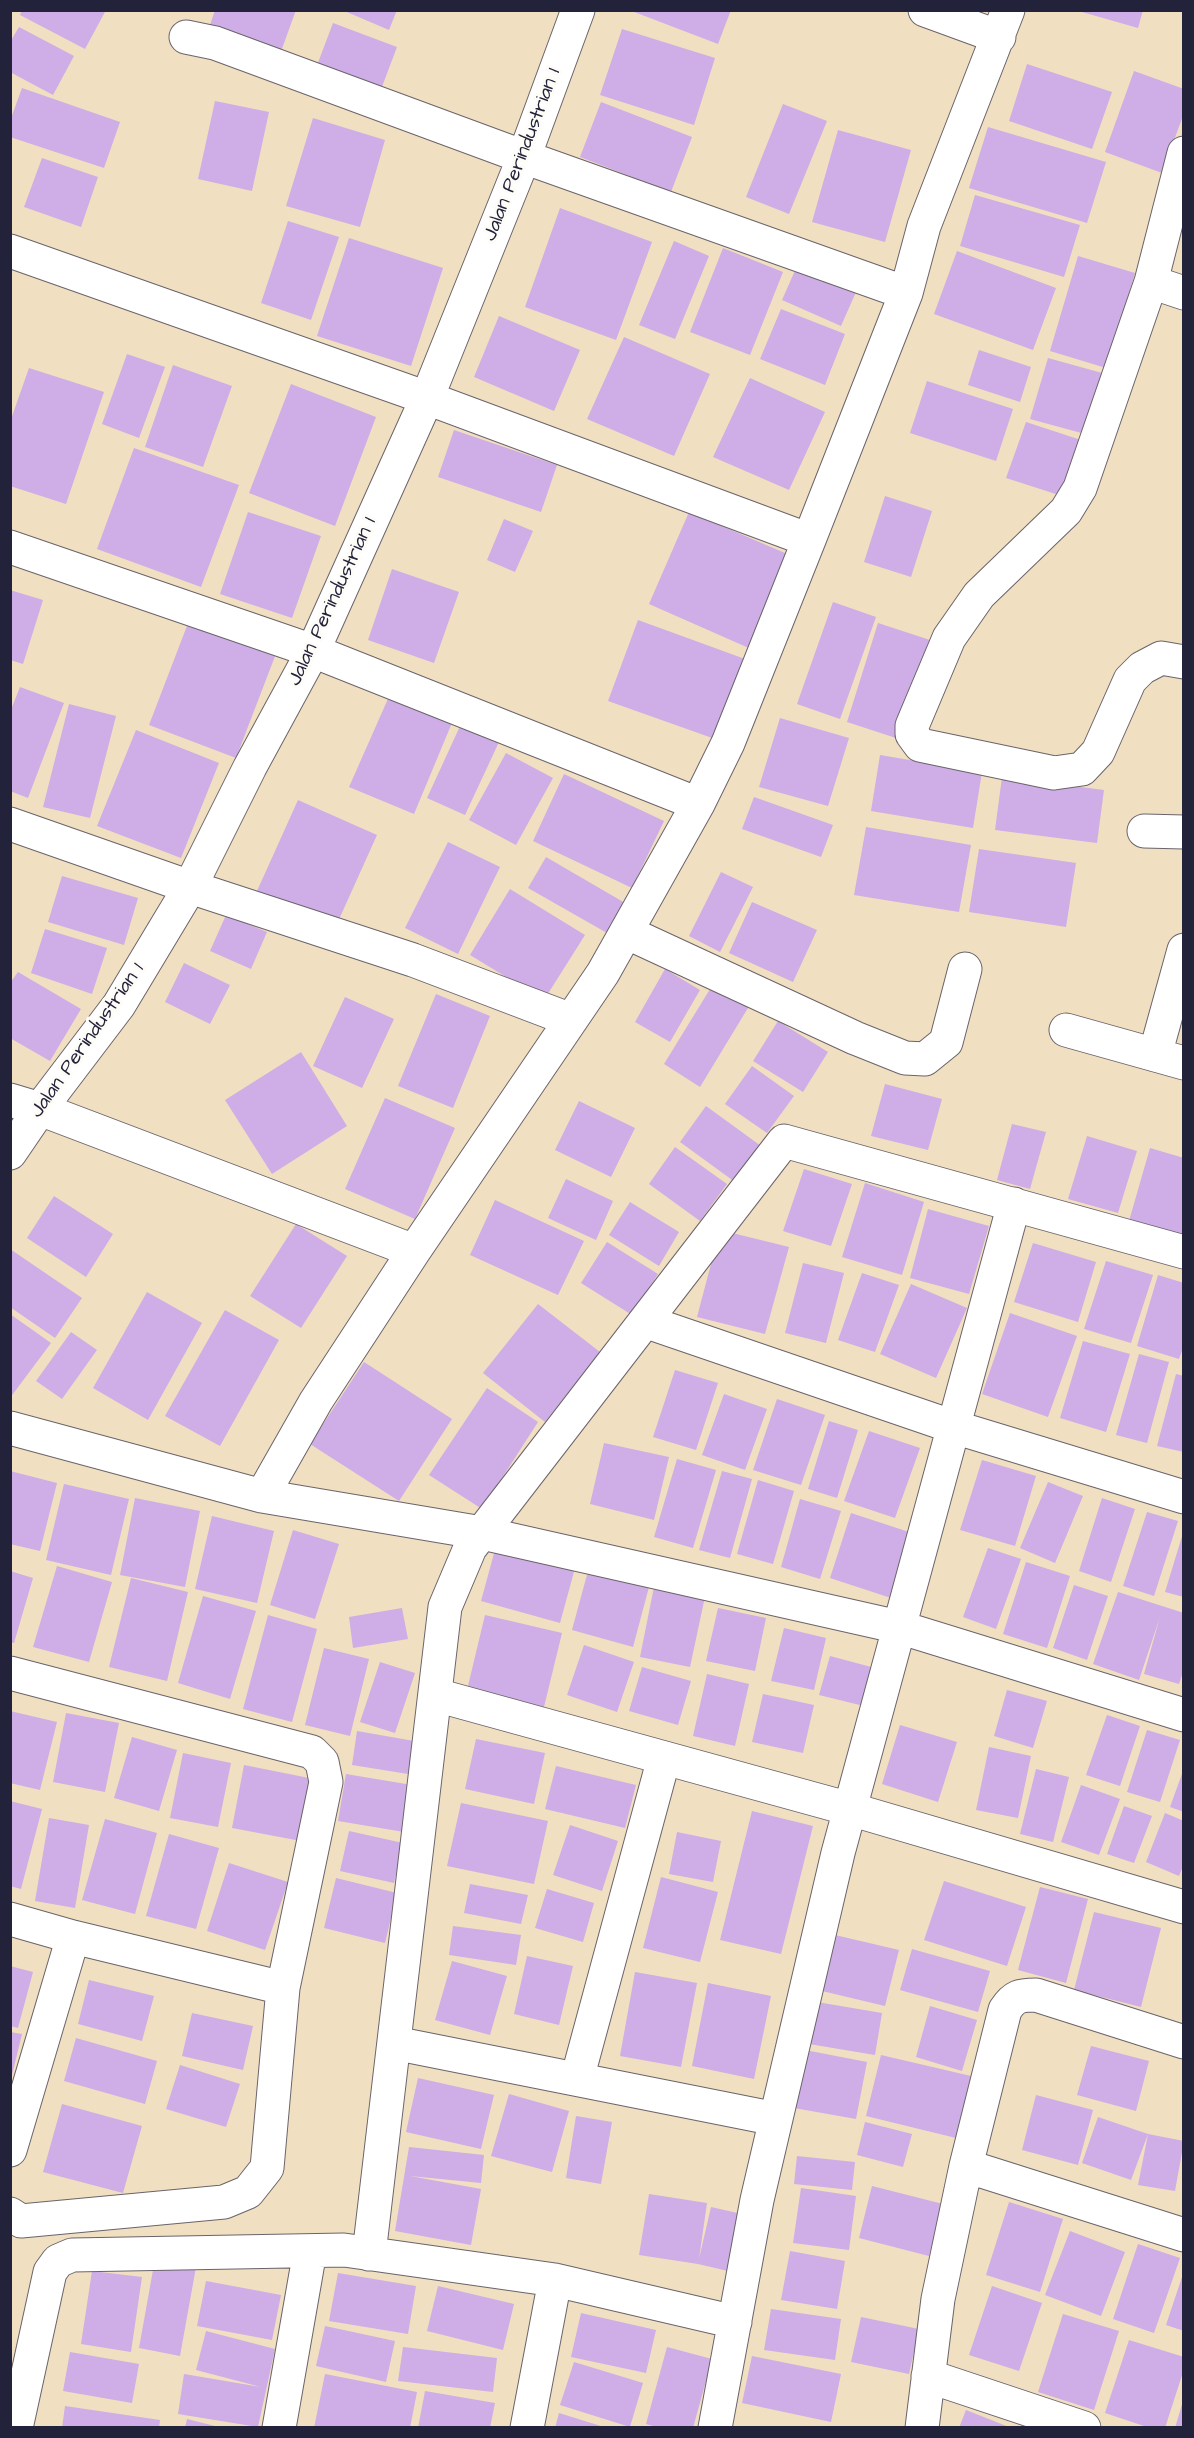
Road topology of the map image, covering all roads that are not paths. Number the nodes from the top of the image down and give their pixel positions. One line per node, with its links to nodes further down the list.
1 (578, 10): 6 (street, Jalan Perindustrian 1)
2 (925, 10): 3 (street)
3 (1004, 24): 9 (street)
4 (186, 37): 6 (street)
5 (1184, 153): 8 (street)
6 (524, 157): 9 (street); 11 (street, Jalan Perindustrian 1)
7 (10, 250): 11 (street)
8 (1151, 282): 10 (street); 15 (street)
9 (906, 293): 12 (street)
10 (1184, 293)
11 (427, 398): 12 (street); 14 (street, Jalan Perindustrian 1)
12 (809, 540): 16 (street)
13 (10, 547): 14 (street)
14 (313, 651): 16 (street); 20 (street, Jalan Perindustrian 1)
15 (1184, 662)
16 (698, 804): 21 (street)
17 (10, 824): 20 (street)
18 (1144, 831): 19 (street)
19 (1184, 832)
20 (190, 887): 24 (street); 27 (street, Jalan Perindustrian 1)
21 (626, 932): 23 (street); 24 (street)
22 (1184, 950): 26 (street)
23 (965, 969)
24 (571, 1020): 30 (street)
25 (1066, 1030): 26 (street)
26 (1169, 1059)
27 (25, 1104): 28 (street, Jalan Perindustrian 1); 30 (street)
28 (10, 1153)
29 (1014, 1204): 31 (street); 32 (street); 33 (street)
30 (414, 1251): 35 (street)
31 (1184, 1252)
32 (646, 1322): 33 (street); 37 (street)
33 (954, 1427): 36 (street); 38 (street)
34 (10, 1428): 35 (street)
35 (262, 1496): 37 (street)
36 (1184, 1497)
37 (482, 1533): 38 (street); 40 (street)
38 (899, 1627): 41 (street); 43 (street)
39 (10, 1673): 47 (street)
40 (436, 1695): 42 (street); 49 (street)
41 (1184, 1715)
42 (663, 1758): 43 (street); 50 (street)
43 (850, 1809): 44 (street); 51 (street)
44 (1184, 1907)
45 (10, 1919): 46 (street)
46 (73, 1938): 47 (street); 52 (street)
47 (283, 1988): 54 (street)
48 (1184, 2042): 53 (street)
49 (394, 2043): 50 (street); 57 (street)
50 (577, 2079): 51 (street)
51 (776, 2119): 59 (street)
52 (10, 2150)
53 (966, 2166): 55 (street); 60 (street)
54 (10, 2214)
55 (1184, 2235)
56 (310, 2251): 57 (street); 61 (street); 62 (street)
57 (369, 2254): 58 (street)
58 (555, 2280): 59 (street); 63 (street)
59 (735, 2322): 64 (street)
60 (928, 2376): 65 (street); 66 (street)
61 (16, 2427)
62 (279, 2427)
63 (527, 2427)
64 (716, 2427)
65 (922, 2427)
66 (1084, 2427)

